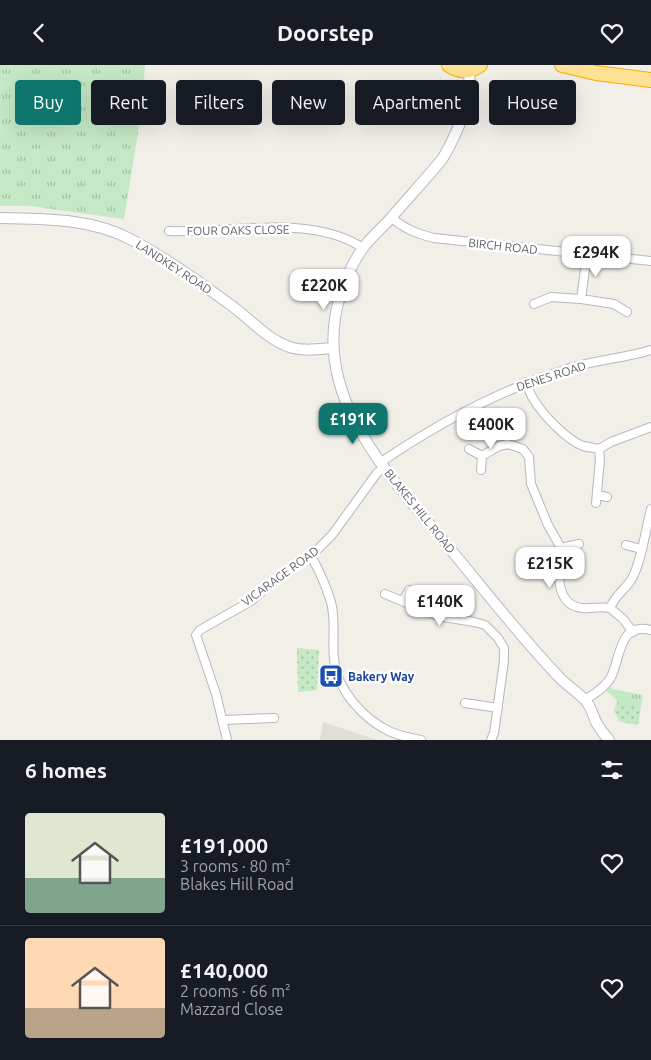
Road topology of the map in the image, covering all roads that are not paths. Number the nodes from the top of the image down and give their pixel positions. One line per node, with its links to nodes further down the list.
1 (562, 65): 4 (highway)
2 (448, 66): 3 (highway)
3 (475, 68): 5 (street, BLAKES HILL ROAD)
4 (651, 79)
5 (391, 217): 8 (street, BLAKES HILL ROAD); 9 (street, BIRCH ROAD)
6 (0, 218): 14 (street, LANDKEY ROAD)
7 (170, 231): 8 (street, FOUR OAKS CLOSE)
8 (363, 248): 14 (street, BLAKES HILL ROAD)
9 (587, 255): 10 (street, BIRCH ROAD); 11 (street)
10 (651, 261)
11 (582, 299): 12 (street); 13 (street)
12 (534, 304)
13 (627, 312)
14 (333, 348): 21 (street, BLAKES HILL ROAD)
15 (651, 350): 16 (street, DENES ROAD)
16 (526, 382): 19 (street); 21 (street, DENES ROAD)
17 (651, 427): 19 (street)
18 (469, 449): 20 (street)
19 (599, 449): 23 (street)
20 (482, 456): 22 (street); 27 (street)
21 (382, 465): 29 (street, VICARAGE ROAD); 36 (street, BLAKES HILL ROAD)
22 (482, 470)
23 (607, 497)
24 (651, 509): 28 (street)
25 (579, 544): 27 (street)
26 (626, 545): 28 (street)
27 (562, 548): 33 (street)
28 (641, 549): 33 (street)
29 (311, 555): 40 (street, VICARAGE ROAD); 42 (street)
30 (409, 590): 32 (street)
31 (385, 594): 32 (street)
32 (403, 601): 38 (street)
33 (610, 608): 35 (street)
34 (651, 630): 35 (street)
35 (633, 632): 36 (street)
36 (585, 700): 44 (street, BLAKES HILL ROAD)
37 (465, 703): 38 (street)
38 (498, 708): 43 (street)
39 (274, 718): 40 (street)
40 (223, 719): 41 (street, VICARAGE ROAD)
41 (227, 740)
42 (421, 740)
43 (491, 740)
44 (609, 740)

